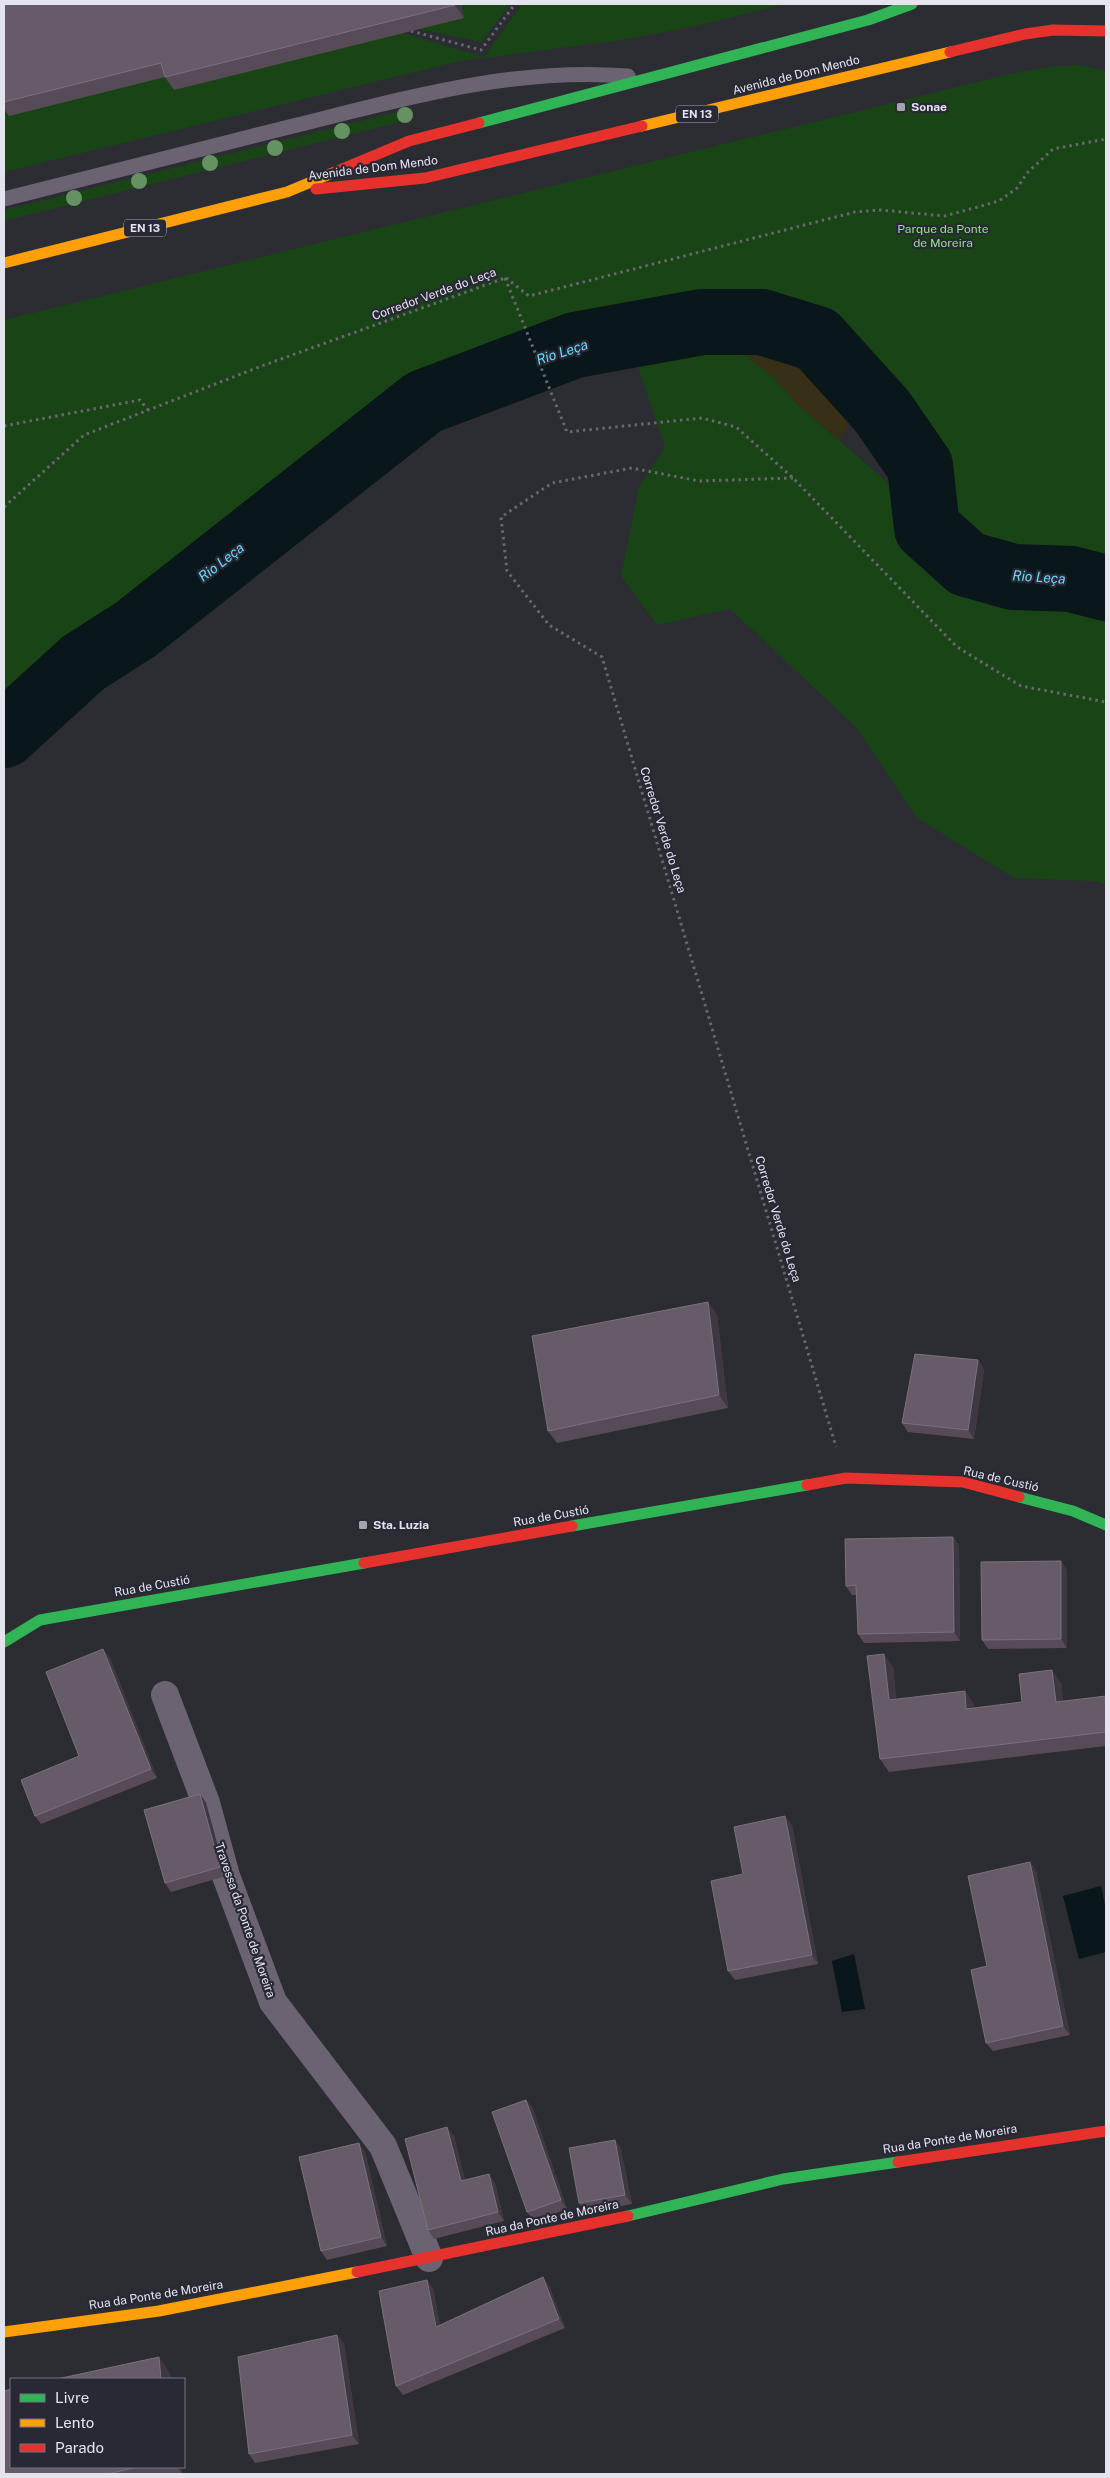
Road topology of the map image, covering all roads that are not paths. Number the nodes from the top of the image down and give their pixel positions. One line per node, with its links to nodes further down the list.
1 (912, 4): 3 (main road, Avenida de Dom Mendo / EN 13)
2 (1106, 31): 4 (main road, Avenida de Dom Mendo / EN 13)
3 (644, 77): 4 (main road, Avenida de Dom Mendo / EN 13); 5 (lane)
4 (287, 192): 6 (main road, Avenida de Dom Mendo / EN 13)
5 (4, 199)
6 (4, 263)
7 (1106, 1525): 8 (main road, Rua de Custió)
8 (4, 1642)
9 (165, 1695): 11 (street, Travessa da Ponte de Moreira)
10 (1106, 2131): 11 (main road, Rua da Ponte de Moreira)
11 (429, 2258): 12 (main road, Rua da Ponte de Moreira)
12 (4, 2332)

